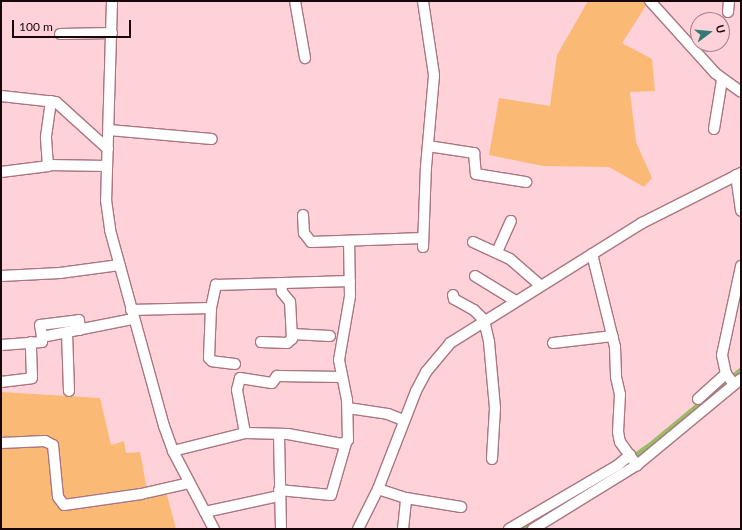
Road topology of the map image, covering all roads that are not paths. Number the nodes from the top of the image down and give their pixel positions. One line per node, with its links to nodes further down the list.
1 (112, 1): 7 (street)
2 (295, 1): 9 (street)
3 (423, 1): 17 (street)
4 (650, 1): 10 (street)
5 (729, 1): 6 (street)
6 (728, 12)
7 (112, 33): 8 (street); 15 (street)
8 (60, 34)
9 (305, 58)
10 (722, 80): 11 (street); 14 (street)
11 (741, 92)
12 (1, 96): 13 (street)
13 (51, 101): 18 (street); 19 (street)
14 (714, 129)
15 (109, 130): 16 (street); 18 (street)
16 (212, 139)
17 (428, 146): 23 (street); 27 (street)
18 (108, 149): 20 (street)
19 (49, 166): 20 (street); 21 (street)
20 (107, 166): 31 (street)
21 (1, 172)
22 (738, 174): 24 (street); 30 (street)
23 (526, 182)
24 (741, 211)
25 (303, 215): 27 (street)
26 (511, 221): 29 (street)
27 (349, 241): 35 (street)
28 (472, 242): 29 (street)
29 (497, 252): 37 (street)
30 (592, 254): 37 (street); 47 (street)
31 (118, 265): 33 (street); 41 (street)
32 (741, 266): 55 (street)
33 (1, 276)
34 (475, 276): 39 (street)
35 (350, 281): 36 (street); 54 (street)
36 (281, 282): 40 (street); 45 (street)
37 (540, 285): 39 (street)
38 (453, 295): 42 (street)
39 (514, 300): 42 (street)
40 (211, 308): 41 (street); 53 (street)
41 (132, 315): 43 (street); 65 (street)
42 (484, 320): 60 (street); 66 (street)
43 (80, 330): 44 (street); 48 (street)
44 (67, 333): 48 (street); 57 (street)
45 (292, 334): 46 (street); 50 (street)
46 (330, 336)
47 (613, 336): 51 (street); 67 (street)
48 (42, 337): 49 (street)
49 (31, 342): 52 (street); 56 (street)
50 (261, 342)
51 (553, 343)
52 (1, 345)
53 (235, 364)
54 (342, 377): 59 (street); 61 (street)
55 (732, 379): 58 (street); 67 (street)
56 (1, 382)
57 (69, 391)
58 (698, 399)
59 (348, 408): 60 (street); 64 (street)
60 (403, 420): 69 (street)
61 (245, 433): 62 (street); 65 (street)
62 (279, 434): 64 (street); 70 (street)
63 (1, 443): 68 (street)
64 (346, 443): 70 (street)
65 (173, 451): 68 (street)
66 (492, 459)
67 (633, 459): 74 (street)
68 (189, 483): 73 (street)
69 (378, 488): 71 (street); 77 (street)
70 (279, 493): 73 (street); 76 (street)
71 (406, 498): 72 (street); 78 (street)
72 (460, 507)
73 (205, 512): 75 (street)
74 (537, 521): 79 (street)
75 (214, 529)
76 (281, 529)
77 (358, 529)
78 (403, 529)
79 (509, 529)

